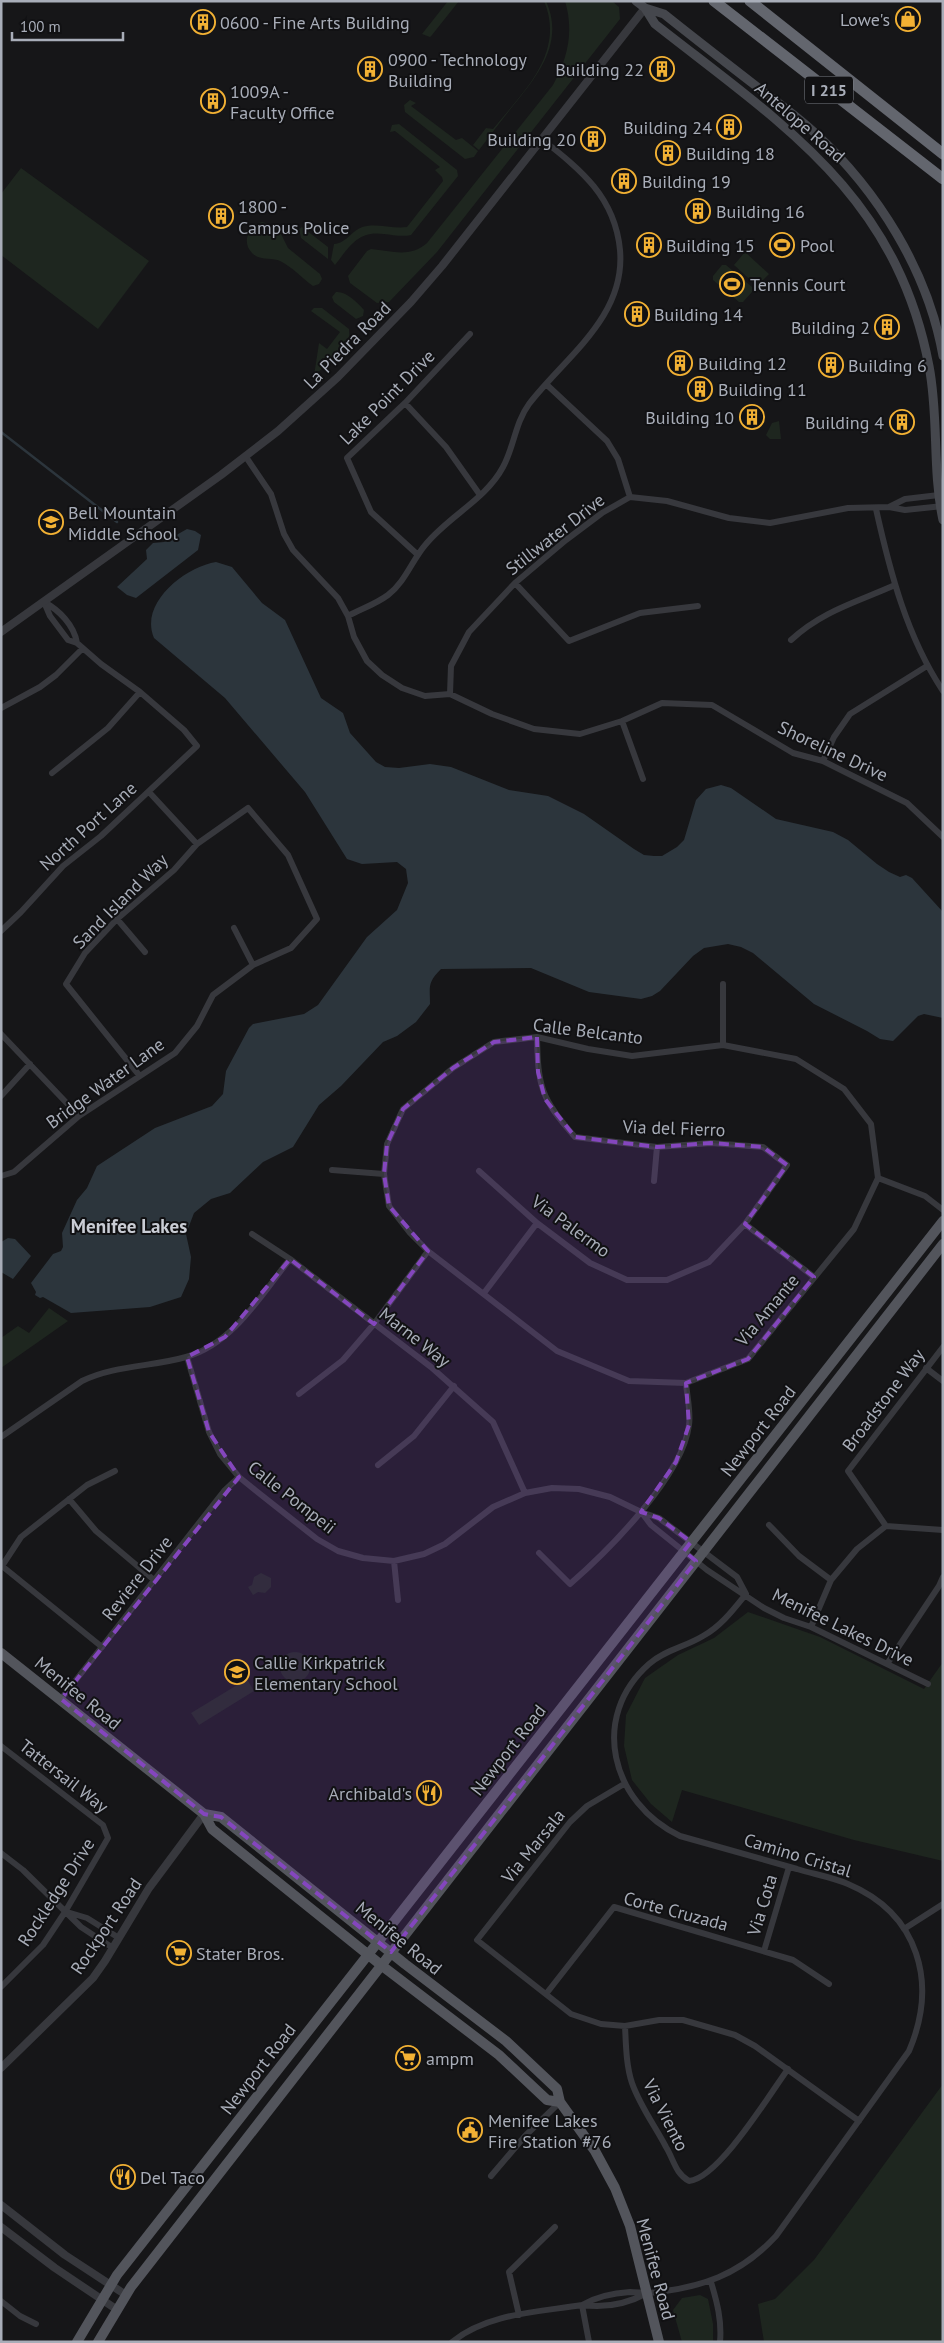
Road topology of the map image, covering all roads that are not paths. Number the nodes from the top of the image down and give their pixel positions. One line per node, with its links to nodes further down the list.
1 (636, 1): 4 (main road, Antelope Road)
2 (714, 1): 7 (highway, I 215)
3 (750, 1): 6 (highway, I 215)
4 (645, 8): 5 (street, La Piedra Road); 9 (main road, Antelope Road); 14 (main road, Antelope Road)
5 (543, 140): 10 (street); 12 (street, La Piedra Road)
6 (943, 154)
7 (943, 179)
8 (470, 334): 11 (street, Lake Point Drive)
9 (943, 356)
10 (546, 384): 13 (street); 15 (street)
11 (405, 403): 13 (street); 20 (street, Lake Point Drive)
12 (246, 457): 23 (street, La Piedra Road); 25 (street)
13 (480, 495): 20 (street)
14 (940, 495): 16 (main road, Antelope Road); 17 (street, Stillwater Drive)
15 (630, 497): 18 (street, Stillwater Drive); 21 (street, Stillwater Drive)
16 (942, 506): 17 (street, Stillwater Drive); 19 (main road, Antelope Road)
17 (889, 507): 18 (street, Stillwater Drive)
18 (876, 508): 22 (street)
19 (943, 520)
20 (418, 555): 25 (street)
21 (515, 583): 24 (street); 33 (street, Stillwater Drive)
22 (895, 585): 27 (street); 30 (street)
23 (44, 602): 26 (street, La Piedra Road); 28 (street); 28 (street)
24 (698, 606)
25 (348, 616): 33 (street)
26 (1, 632)
27 (791, 640)
28 (77, 643): 29 (street)
29 (82, 649): 32 (street); 34 (street)
30 (926, 666): 31 (street); 36 (street)
31 (943, 691)
32 (140, 692): 37 (street); 39 (street, North Port Lane)
33 (450, 694): 35 (street, Shoreline Drive)
34 (1, 708)
35 (622, 721): 36 (street, Shoreline Drive); 38 (street)
36 (823, 761): 40 (street, Shoreline Drive)
37 (52, 773)
38 (643, 779)
39 (149, 792): 41 (street); 44 (street, North Port Lane)
40 (943, 837)
41 (197, 844): 42 (street, Sand Island Way); 46 (street, Bridge Water Lane)
42 (117, 920): 45 (street); 52 (street, Sand Island Way)
43 (234, 928): 46 (street)
44 (1, 931)
45 (145, 952)
46 (253, 965): 52 (street, Bridge Water Lane)
47 (723, 984): 50 (street)
48 (1, 1034): 51 (street)
49 (537, 1037): 50 (street, Calle Belcanto); 55 (street, Via del Fierro); 59 (street, Calle Belcanto)
50 (723, 1045): 61 (street, Calle Belcanto)
51 (30, 1064): 53 (street); 54 (street)
52 (140, 1075): 54 (street, Bridge Water Lane)
53 (1, 1096)
54 (79, 1116): 60 (street, Bridge Water Lane)
55 (657, 1147): 56 (street, Via del Fierro); 62 (street)
56 (787, 1166): 66 (street, Via Palermo)
57 (332, 1170): 59 (street)
58 (479, 1172): 65 (street, Via Palermo)
59 (384, 1174): 69 (street, Calle Belcanto)
60 (1, 1176)
61 (878, 1178): 63 (street); 71 (street, Via Amante)
62 (654, 1182)
63 (943, 1210)
64 (943, 1222): 91 (main road, Newport Road)
65 (537, 1223): 66 (street, Via Palermo); 72 (street)
66 (745, 1224): 71 (street)
67 (252, 1234): 70 (street, Marne Way)
68 (943, 1244): 93 (main road, Newport Road)
69 (428, 1251): 72 (street, Via Amante); 73 (street)
70 (290, 1259): 73 (street, Marne Way); 75 (street)
71 (814, 1277): 78 (street, Via Amante)
72 (484, 1293): 78 (street, Via Amante)
73 (374, 1324): 79 (street, Marne Way); 80 (street)
74 (943, 1348): 76 (street, Broadstone Way)
75 (187, 1357): 81 (street); 84 (street, Calle Pompeii)
76 (926, 1368): 77 (street); 89 (street, Broadstone Way)
77 (943, 1381)
78 (686, 1383): 87 (street)
79 (454, 1386): 82 (street); 85 (street, Marne Way)
80 (299, 1394)
81 (1, 1437)
82 (378, 1465)
83 (116, 1471): 86 (street)
84 (239, 1477): 95 (street, Calle Pompeii); 99 (street, Reviere Drive)
85 (525, 1493): 87 (street, Calle Pompeii); 95 (street, Calle Pompeii)
86 (69, 1499): 97 (street); 99 (street)
87 (641, 1512): 91 (street, Calle Pompeii); 92 (street, Calle Pompeii); 94 (street)
88 (769, 1525): 100 (street)
89 (886, 1526): 90 (street); 100 (street)
90 (943, 1530)
91 (691, 1542): 92 (main road, Newport Road); 93 (street, Menifee Lakes Drive)
92 (684, 1551): 96 (street, Calle Pompeii); 121 (main road, Newport Road)
93 (704, 1552): 96 (main road, Newport Road); 101 (street, Menifee Lakes Drive)
94 (539, 1553)
95 (394, 1561): 102 (street)
96 (696, 1561): 101 (street, Menifee Lakes Drive); 124 (main road, Newport Road)
97 (2, 1566): 104 (street)
98 (943, 1577): 106 (street)
99 (154, 1580): 104 (street, Reviere Drive)
100 (831, 1580): 103 (street)
101 (746, 1594): 103 (street, Menifee Lakes Drive); 110 (street, Camino Cristal)
102 (398, 1600)
103 (811, 1628): 106 (street, Menifee Lakes Drive)
104 (102, 1647): 108 (street, Reviere Drive)
105 (1, 1652): 108 (main road, Menifee Road)
106 (887, 1664): 107 (street, Menifee Lakes Drive)
107 (928, 1684)
108 (61, 1700): 111 (main road, Menifee Road)
109 (1, 1746): 112 (street, Tattersail Way)
110 (624, 1784): 114 (street, Camino Cristal); 129 (street, Via Marsala)
111 (204, 1814): 120 (street, Rockport Road); 121 (main road, Menifee Road); 125 (main road, Menifee Road)
112 (107, 1831): 116 (street, Rockledge Drive)
113 (1, 1853): 116 (street)
114 (789, 1867): 118 (street, Camino Cristal); 123 (street, Via Cota)
115 (943, 1904): 118 (street)
116 (66, 1912): 117 (street); 119 (street); 128 (street, Rockledge Drive)
117 (93, 1922): 119 (street); 120 (street)
118 (904, 1929): 134 (street, Camino Cristal)
119 (88, 1931): 122 (street)
120 (119, 1938): 122 (street, Rockport Road)
121 (378, 1941): 124 (main road, Menifee Road); 125 (main road, Newport Road)
122 (113, 1948): 131 (street, Rockport Road)
123 (764, 1951): 127 (street, Corte Cruzada); 129 (street, Corte Cruzada)
124 (391, 1952): 126 (main road, Newport Road); 133 (main road, Menifee Road)
125 (368, 1954): 126 (main road, Menifee Road); 140 (main road, Newport Road)
126 (381, 1965): 133 (main road, Menifee Road); 142 (main road, Newport Road)
127 (829, 1984)
128 (1, 1987)
129 (546, 1994): 130 (street)
130 (625, 2026): 132 (street); 132 (street, Via Viento)
131 (1, 2068)
132 (788, 2069): 134 (street)
133 (560, 2102): 135 (street); 141 (main road, Menifee Road)
134 (859, 2121): 139 (street, Camino Cristal)
135 (491, 2176)
136 (1, 2205): 140 (street)
137 (1, 2227): 143 (street)
138 (555, 2227): 147 (street)
139 (711, 2282): 141 (street, Camino Cristal); 154 (street)
140 (111, 2285): 142 (street); 143 (main road, Newport Road)
141 (647, 2293): 145 (street, Camino Cristal); 153 (main road, Menifee Road)
142 (126, 2295): 146 (main road, Newport Road)
143 (100, 2300): 146 (street); 149 (main road, Newport Road)
144 (1, 2301): 148 (street)
145 (582, 2305): 147 (street, Camino Cristal); 152 (street)
146 (116, 2309): 150 (main road, Newport Road)
147 (519, 2315): 151 (street, Camino Cristal)
148 (36, 2324)
149 (77, 2342)
150 (98, 2342)
151 (452, 2342)
152 (589, 2342)
153 (659, 2342)
154 (720, 2342)

